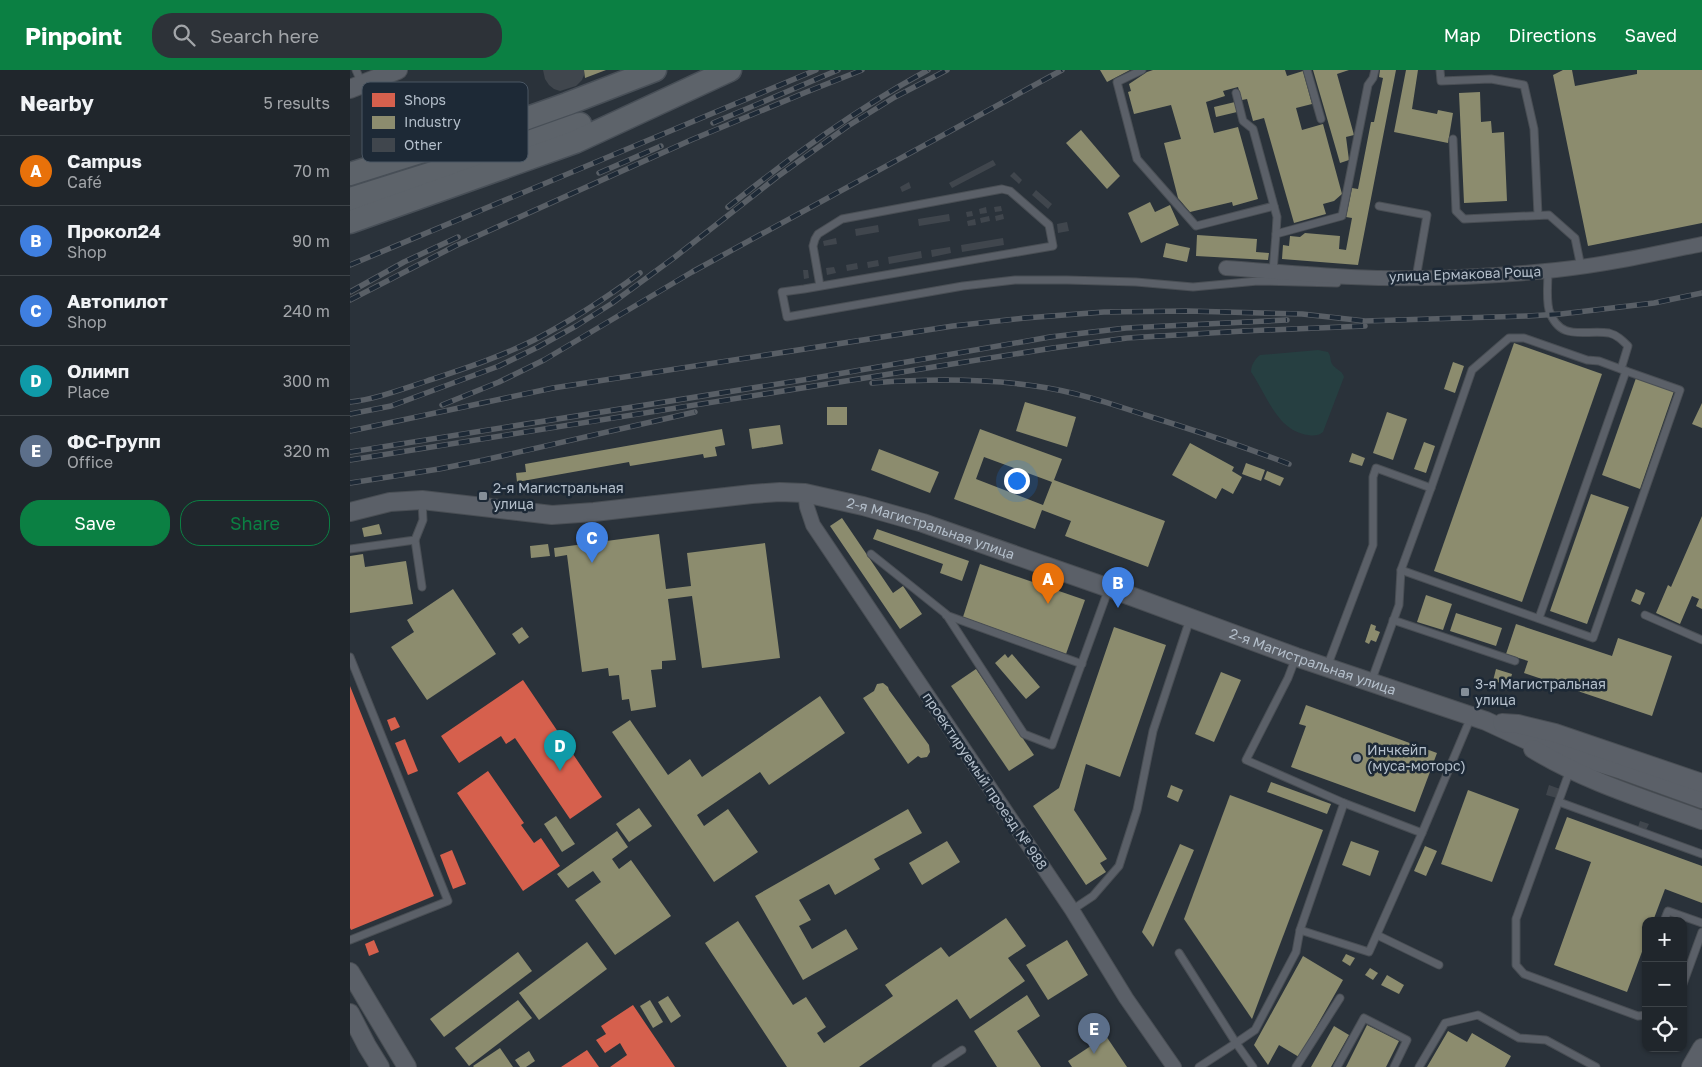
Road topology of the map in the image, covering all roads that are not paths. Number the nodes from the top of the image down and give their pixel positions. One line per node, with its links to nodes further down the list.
1 (398, 70): 9 (street)
2 (655, 70): 11 (main road)
3 (725, 70): 14 (main road)
4 (730, 70): 15 (main road)
5 (1142, 70): 21 (lane)
6 (1307, 70): 12 (lane)
7 (1375, 70): 25 (lane)
8 (1440, 70): 23 (lane)
9 (356, 81)
10 (1236, 93): 21 (lane)
11 (528, 118)
12 (1321, 119)
13 (1453, 139): 23 (lane)
14 (528, 142)
15 (528, 159)
16 (388, 162): 19 (main road)
17 (468, 162): 20 (main road)
18 (520, 162): 24 (main road)
19 (350, 174)
20 (350, 199)
21 (1274, 206): 25 (lane)
22 (1378, 206): 32 (lane)
23 (1538, 215): 27 (lane)
24 (350, 222)
25 (1276, 234): 29 (lane)
26 (1702, 244): 27 (street, улица Ермакова Роща)
27 (1581, 267): 30 (street, улица Ермакова Роща)
28 (1226, 268): 29 (street, улица Ермакова Роща)
29 (1273, 271): 31 (street, улица Ермакова Роща)
30 (1548, 271): 32 (street, улица Ермакова Роща); 34 (lane)
31 (1351, 277): 32 (street, улица Ермакова Роща); 33 (lane)
32 (1416, 278)
33 (820, 286): 33 (lane)
34 (1623, 370): 35 (lane); 48 (lane); 48 (lane)
35 (1431, 488): 42 (lane); 55 (lane)
36 (805, 493): 37 (street, 2-я Магистральная улица); 44 (street, 2-я Магистральная улица); 66 (street, проектируемый проезд № 988)
37 (422, 500): 38 (street, 2-я Магистральная улица); 39 (lane)
38 (350, 512)
39 (415, 540): 40 (lane); 43 (lane)
40 (350, 549)
41 (871, 554): 45 (lane)
42 (1401, 570): 48 (lane); 49 (lane)
43 (422, 587)
44 (1109, 588): 47 (street, 2-я Магистральная улица); 54 (lane)
45 (946, 614): 54 (lane); 54 (lane)
46 (1645, 615): 50 (lane)
47 (1191, 618): 51 (street, 2-я Магистральная улица); 66 (lane)
48 (1539, 618)
49 (1393, 620): 53 (lane); 56 (lane)
50 (1702, 640)
51 (1296, 656): 55 (street, 2-я Магистральная улица); 61 (lane)
52 (350, 657): 74 (lane)
53 (1516, 661)
54 (1082, 664)
55 (1327, 667): 56 (street, 2-я Магистральная улица)
56 (1371, 683): 57 (street, 2-я Магистральная улица)
57 (1482, 720): 58 (street); 59 (street, 2-я Магистральная улица); 60 (street, 2-я Магистральная улица); 64 (lane)
58 (1570, 769): 62 (lane); 63 (street)
59 (1702, 783)
60 (1702, 800)
61 (1344, 802): 64 (lane); 71 (lane)
62 (1559, 802): 65 (lane); 81 (lane)
63 (1702, 820)
64 (1422, 832): 73 (lane)
65 (1702, 854)
66 (1072, 910): 88 (street, проектируемый проезд № 988)
67 (1666, 917): 68 (lane)
68 (1685, 917)
69 (1687, 918): 70 (lane)
70 (1702, 923)
71 (1300, 930): 73 (lane); 82 (lane)
72 (1702, 932): 78 (lane)
73 (1377, 935): 76 (lane)
74 (350, 940)
75 (1179, 953): 82 (lane)
76 (1439, 965)
77 (350, 972): 86 (street)
78 (1687, 973)
79 (1340, 998): 91 (lane)
80 (350, 1013): 85 (street)
81 (1642, 1016)
82 (1236, 1042): 89 (lane); 90 (lane)
83 (1702, 1048): 96 (street)
84 (962, 1050): 87 (lane)
85 (380, 1067)
86 (407, 1067)
87 (936, 1067)
88 (1174, 1067)
89 (1198, 1067)
90 (1253, 1067)
91 (1296, 1067)
92 (1337, 1067): 93 (lane)
93 (1394, 1067)
94 (1419, 1067): 95 (lane)
95 (1596, 1067)
96 (1691, 1067)

